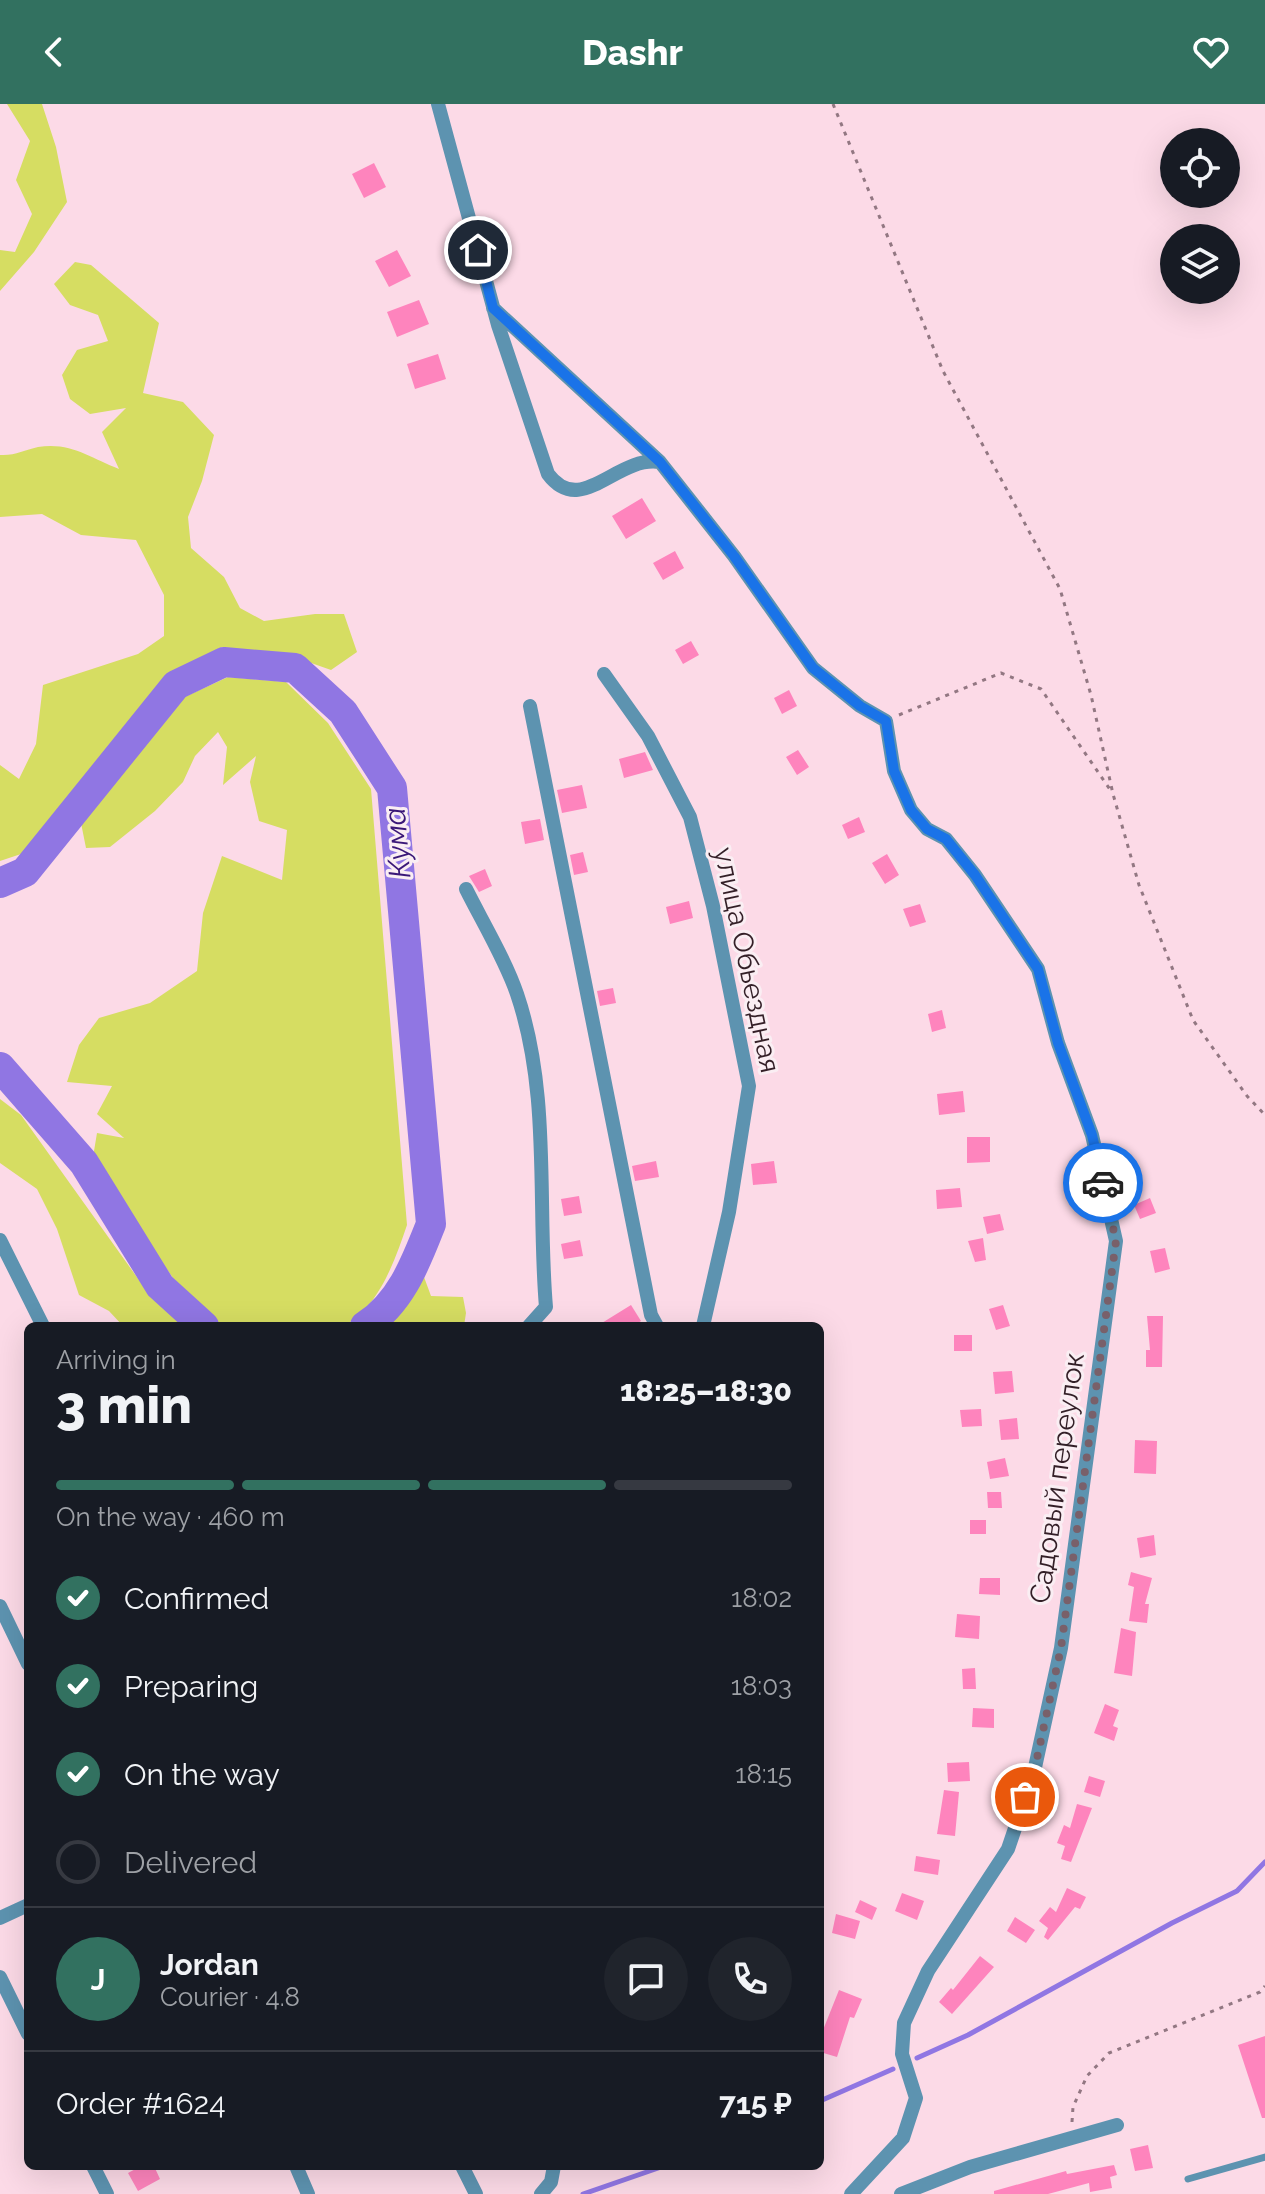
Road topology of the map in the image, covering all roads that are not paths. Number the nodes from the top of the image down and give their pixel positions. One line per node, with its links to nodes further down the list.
1 (438, 104): 2 (street)
2 (493, 308): 3 (street); 3 (street)
3 (660, 462): 29 (street, Садовый переулок)
4 (604, 674): 11 (street, улица Обьездная)
5 (530, 706): 10 (street)
6 (466, 889): 9 (street)
7 (0, 1240): 8 (street)
8 (41, 1322)
9 (533, 1322)
10 (655, 1322)
11 (704, 1322)
12 (0, 1606): 13 (street)
13 (24, 1656)
14 (24, 1907): 15 (street)
15 (0, 1918)
16 (0, 1977): 17 (street)
17 (24, 2026)
18 (1117, 2125): 30 (street)
19 (1265, 2157): 24 (lane)
20 (95, 2170): 25 (street)
21 (298, 2170): 26 (street)
22 (464, 2170): 27 (street)
23 (553, 2170): 28 (street)
24 (1188, 2179)
25 (107, 2194)
26 (308, 2194)
27 (476, 2194)
28 (541, 2194)
29 (851, 2194)
30 (901, 2194)

